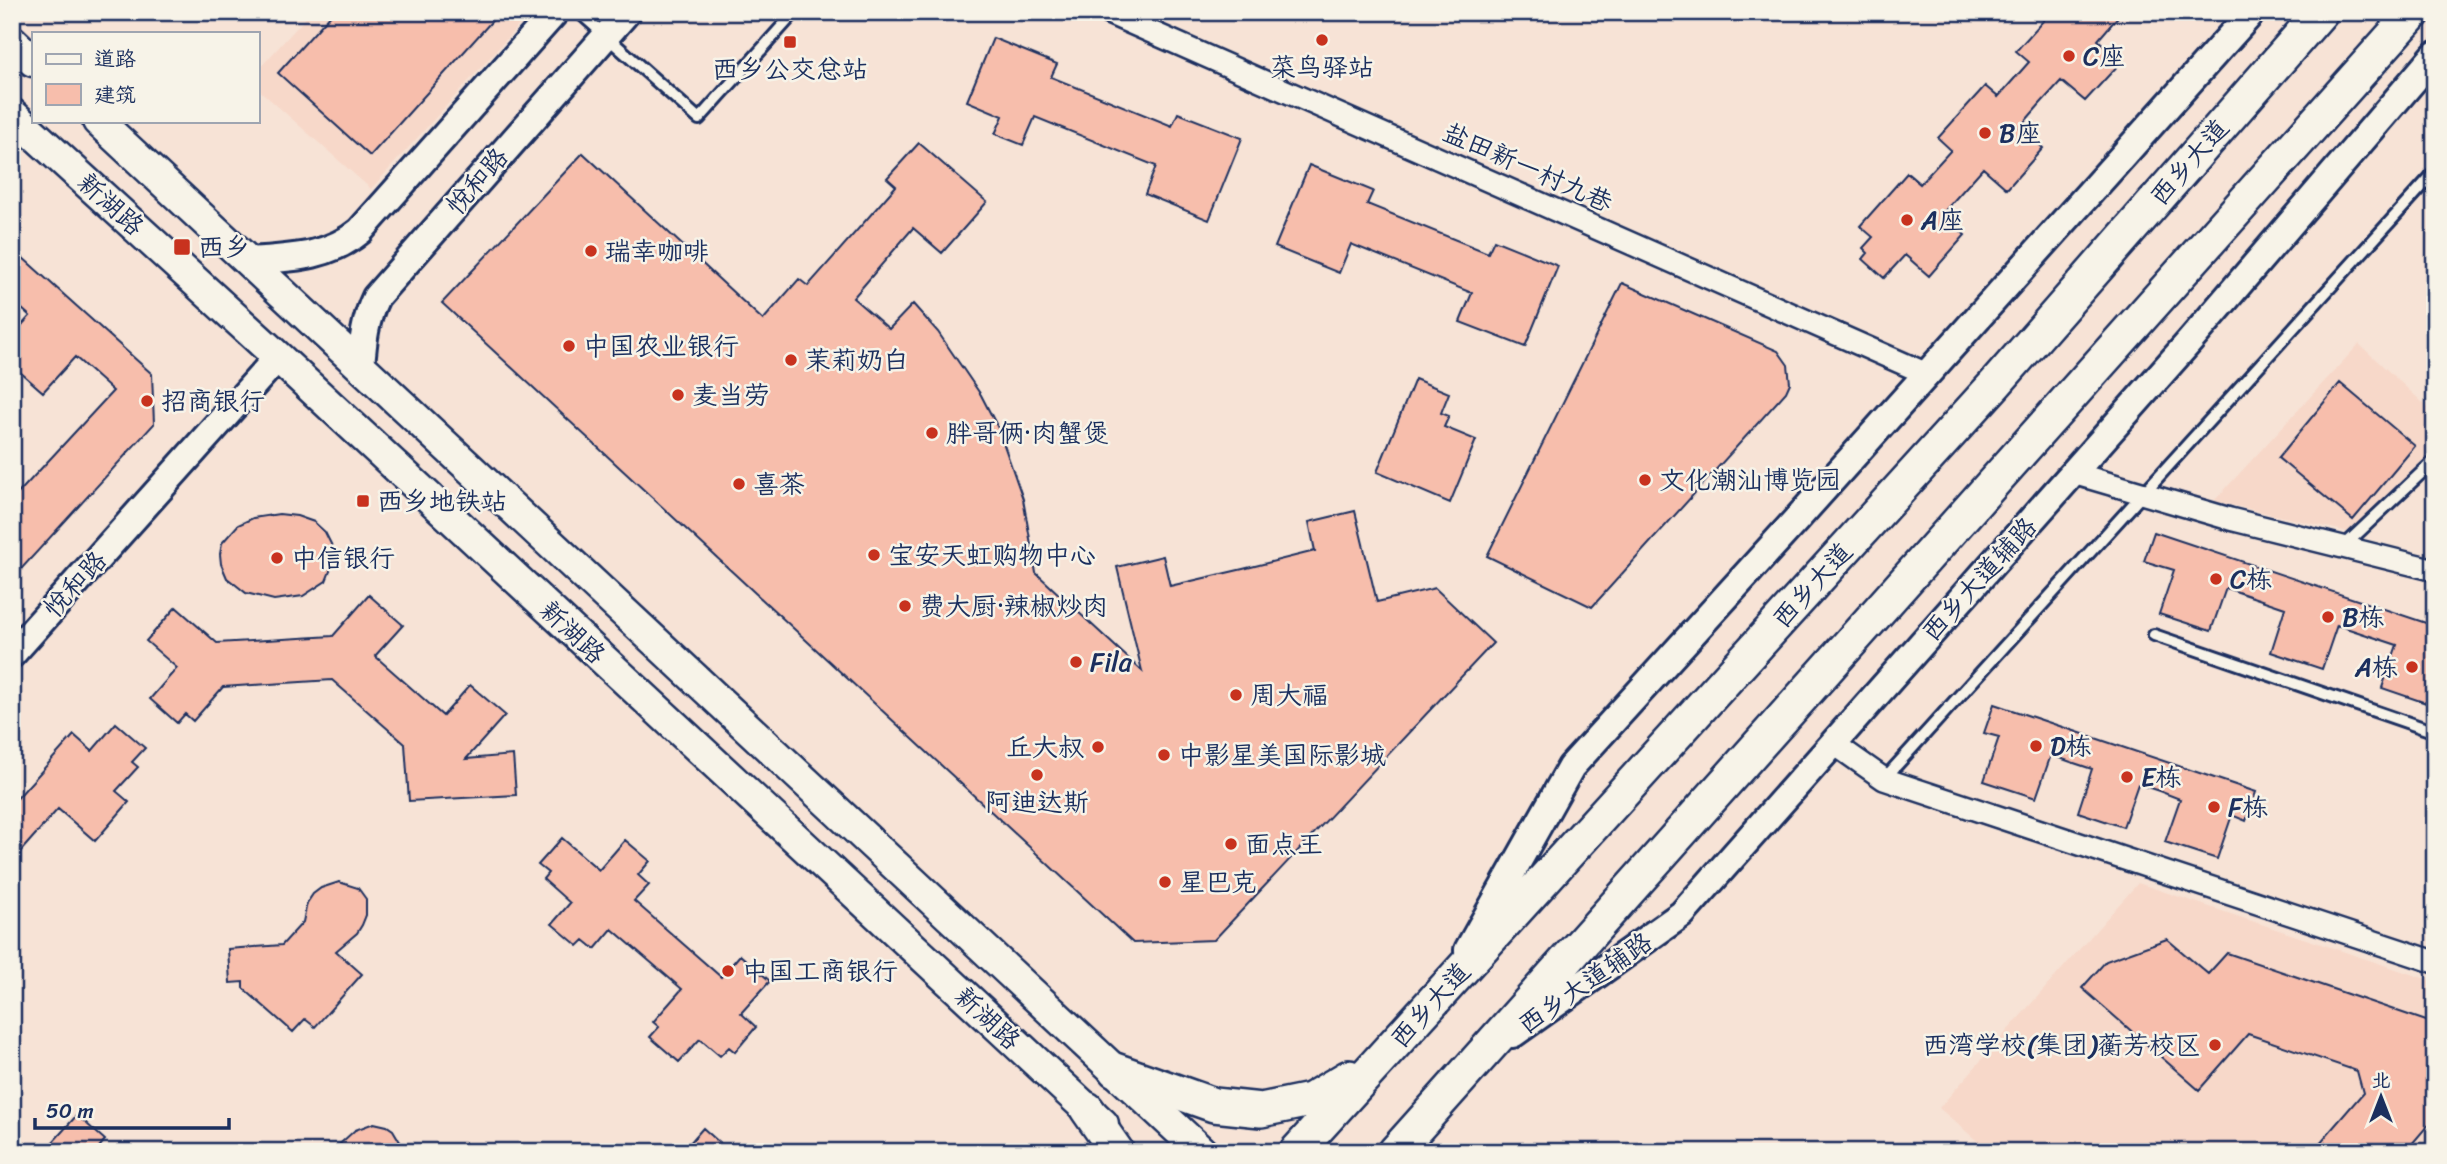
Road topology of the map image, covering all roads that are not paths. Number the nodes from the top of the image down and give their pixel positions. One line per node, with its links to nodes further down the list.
1 (555, 12): 16 (street, 悦和路)
2 (579, 12): 9 (lane)
3 (627, 12): 9 (street, 悦和路)
4 (795, 12): 9 (lane)
5 (1107, 12): 19 (street, 盐田新一村九巷)
6 (2252, 12): 19 (street)
7 (2321, 12): 31 (main road, 西乡大道)
8 (2414, 12): 33 (main road)
9 (606, 36): 18 (street, 悦和路)
10 (12, 41): 12 (main road)
11 (2435, 55): 21 (street, 西乡大道辅路)
12 (32, 60)
13 (12, 114): 17 (main road, 新湖路)
14 (99, 122): 16 (main road, 新湖路)
15 (2435, 172): 22 (lane)
16 (248, 261): 18 (main road, 新湖路)
17 (278, 357): 26 (street, 悦和路); 36 (main road, 新湖路)
18 (361, 366): 34 (main road, 新湖路)
19 (1927, 373): 31 (street)
20 (2435, 460): 23 (lane)
21 (2073, 474): 22 (street); 28 (street, 西乡大道辅路)
22 (2142, 495): 23 (street); 29 (lane)
23 (2343, 547): 24 (street)
24 (2435, 570)
25 (2154, 635): 27 (lane)
26 (12, 654)
27 (2435, 732)
28 (1833, 743): 29 (street); 33 (street, 西乡大道辅路)
29 (1884, 779): 30 (street)
30 (2435, 962)
31 (1447, 987): 32 (main road, 西乡大道)
32 (1384, 1056): 34 (main road); 40 (main road, 西乡大道)
33 (1480, 1057): 35 (main road)
34 (1115, 1070): 39 (main road, 新湖路)
35 (1447, 1094): 41 (main road); 42 (main road)
36 (1087, 1109): 37 (main road); 38 (main road, 新湖路)
37 (1116, 1152)
38 (1132, 1152)
39 (1202, 1152)
40 (1296, 1152)
41 (1395, 1152)
42 (1417, 1152)

